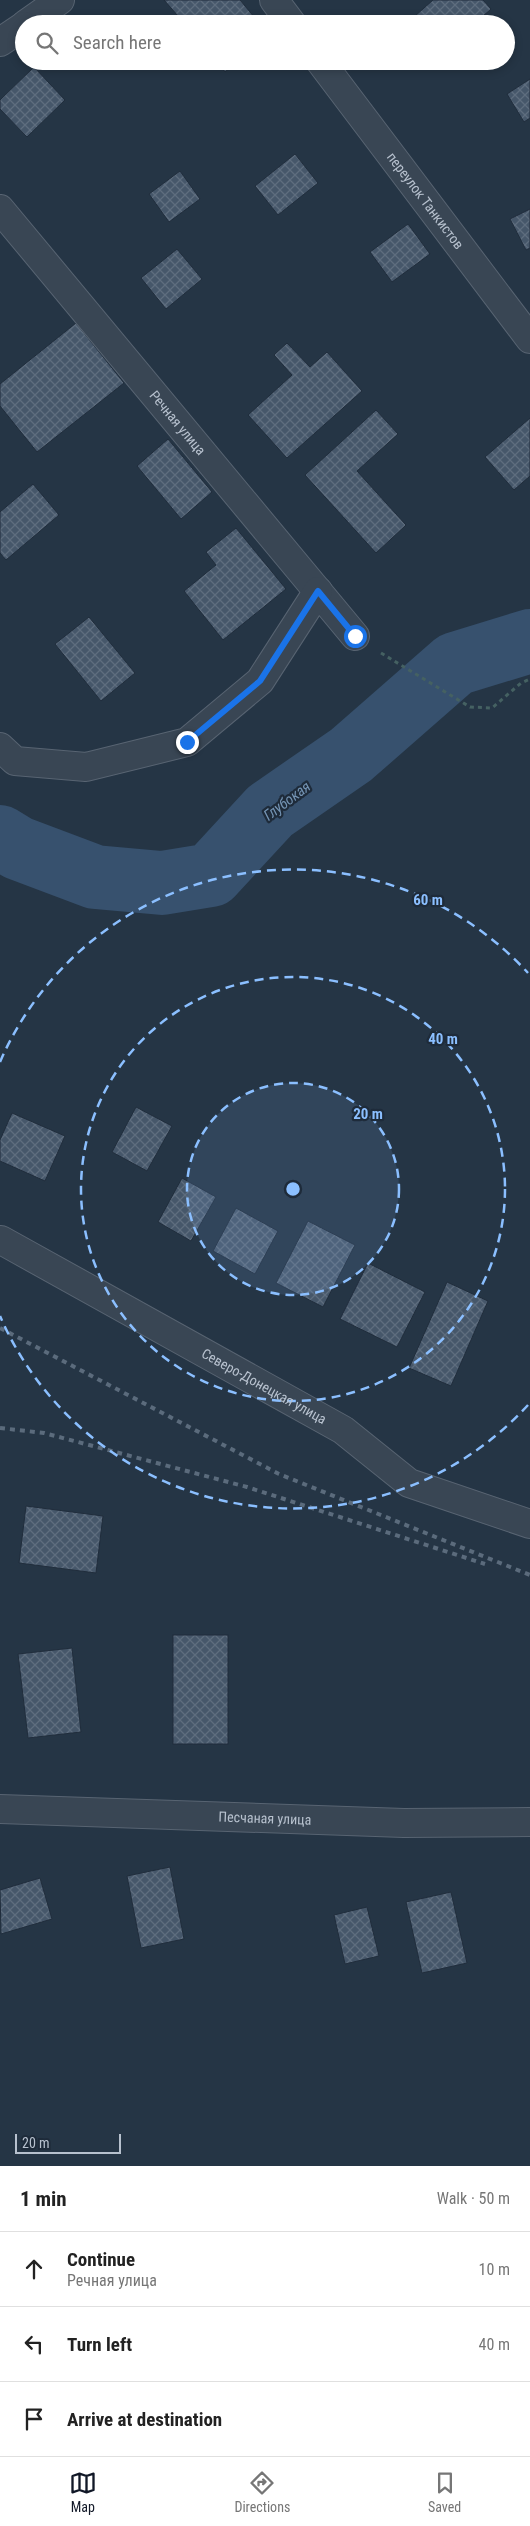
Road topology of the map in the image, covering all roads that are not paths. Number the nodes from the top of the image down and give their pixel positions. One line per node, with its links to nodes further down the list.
1 (60, 0): 3 (street)
2 (274, 0): 4 (street)
3 (39, 15)
4 (285, 15)
5 (15, 32): 6 (street)
6 (0, 42)
7 (327, 70): 9 (street, переулок Танкистов)
8 (0, 209): 10 (street, Речная улица)
9 (530, 340)
10 (318, 591): 11 (street, Речная улица); 12 (street)
11 (355, 636)
12 (7, 754)
13 (1, 1240): 14 (street, Северо-Донецкая улица)
14 (530, 1524)
15 (0, 1809): 16 (street, Песчаная улица)
16 (530, 1822)

